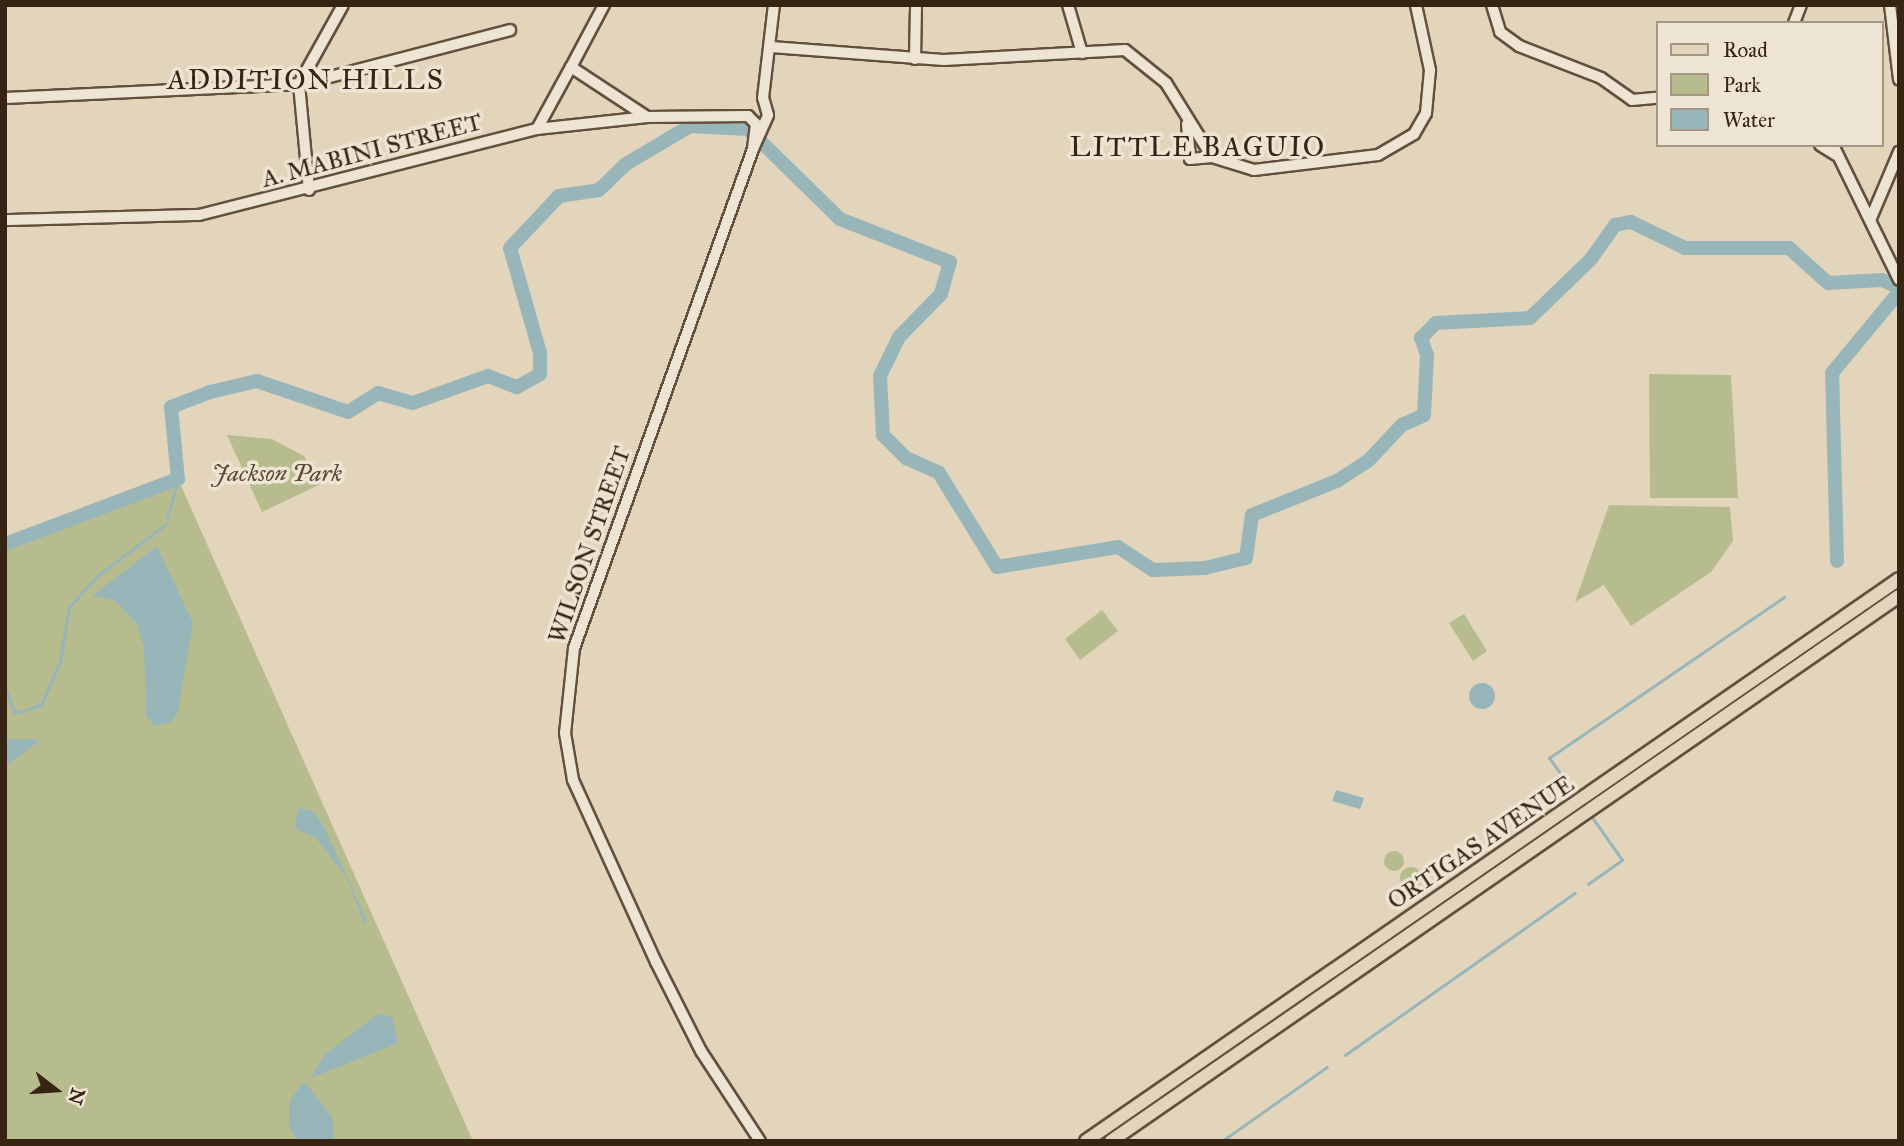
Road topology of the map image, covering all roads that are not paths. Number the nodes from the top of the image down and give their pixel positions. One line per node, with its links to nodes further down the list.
1 (343, 5): 15 (street)
2 (604, 5): 13 (main road)
3 (774, 5): 10 (main road, WILSON STREET)
4 (916, 5): 12 (street)
5 (1068, 5): 11 (street)
6 (1416, 5): 26 (street)
7 (1492, 5): 18 (street)
8 (1890, 5): 14 (street)
9 (510, 30): 15 (street)
10 (771, 47): 12 (street); 17 (main road, WILSON STREET)
11 (1082, 53): 12 (street); 21 (street)
12 (915, 59)
13 (571, 67): 19 (main road); 22 (street)
14 (1899, 79)
15 (299, 84): 16 (street); 27 (street)
16 (5, 98)
17 (763, 98): 20 (main road, WILSON STREET); 23 (main road, WILSON STREET)
18 (1656, 98)
19 (647, 117): 20 (main road, A. MABINI STREET); 22 (street, A. MABINI STREET)
20 (748, 117): 23 (main road)
21 (1187, 118): 26 (street); 26 (street)
22 (537, 129): 27 (street, A. MABINI STREET)
23 (757, 138): 34 (main road, WILSON STREET)
24 (1835, 150): 28 (main road)
25 (1899, 152): 28 (main road)
26 (1212, 157)
27 (309, 190): 29 (street, A. MABINI STREET)
28 (1871, 218): 30 (main road)
29 (5, 220)
30 (1899, 279)
31 (1899, 579): 33 (main road, ORTIGAS AVENUE)
32 (1899, 596): 33 (main road, ORTIGAS AVENUE)
33 (1585, 806): 37 (main road, ORTIGAS AVENUE); 38 (main road, ORTIGAS AVENUE)
34 (654, 954): 35 (main road, WILSON STREET); 36 (main road, WILSON STREET)
35 (760, 1141)
36 (768, 1141)
37 (1086, 1141)
38 (1111, 1141)

